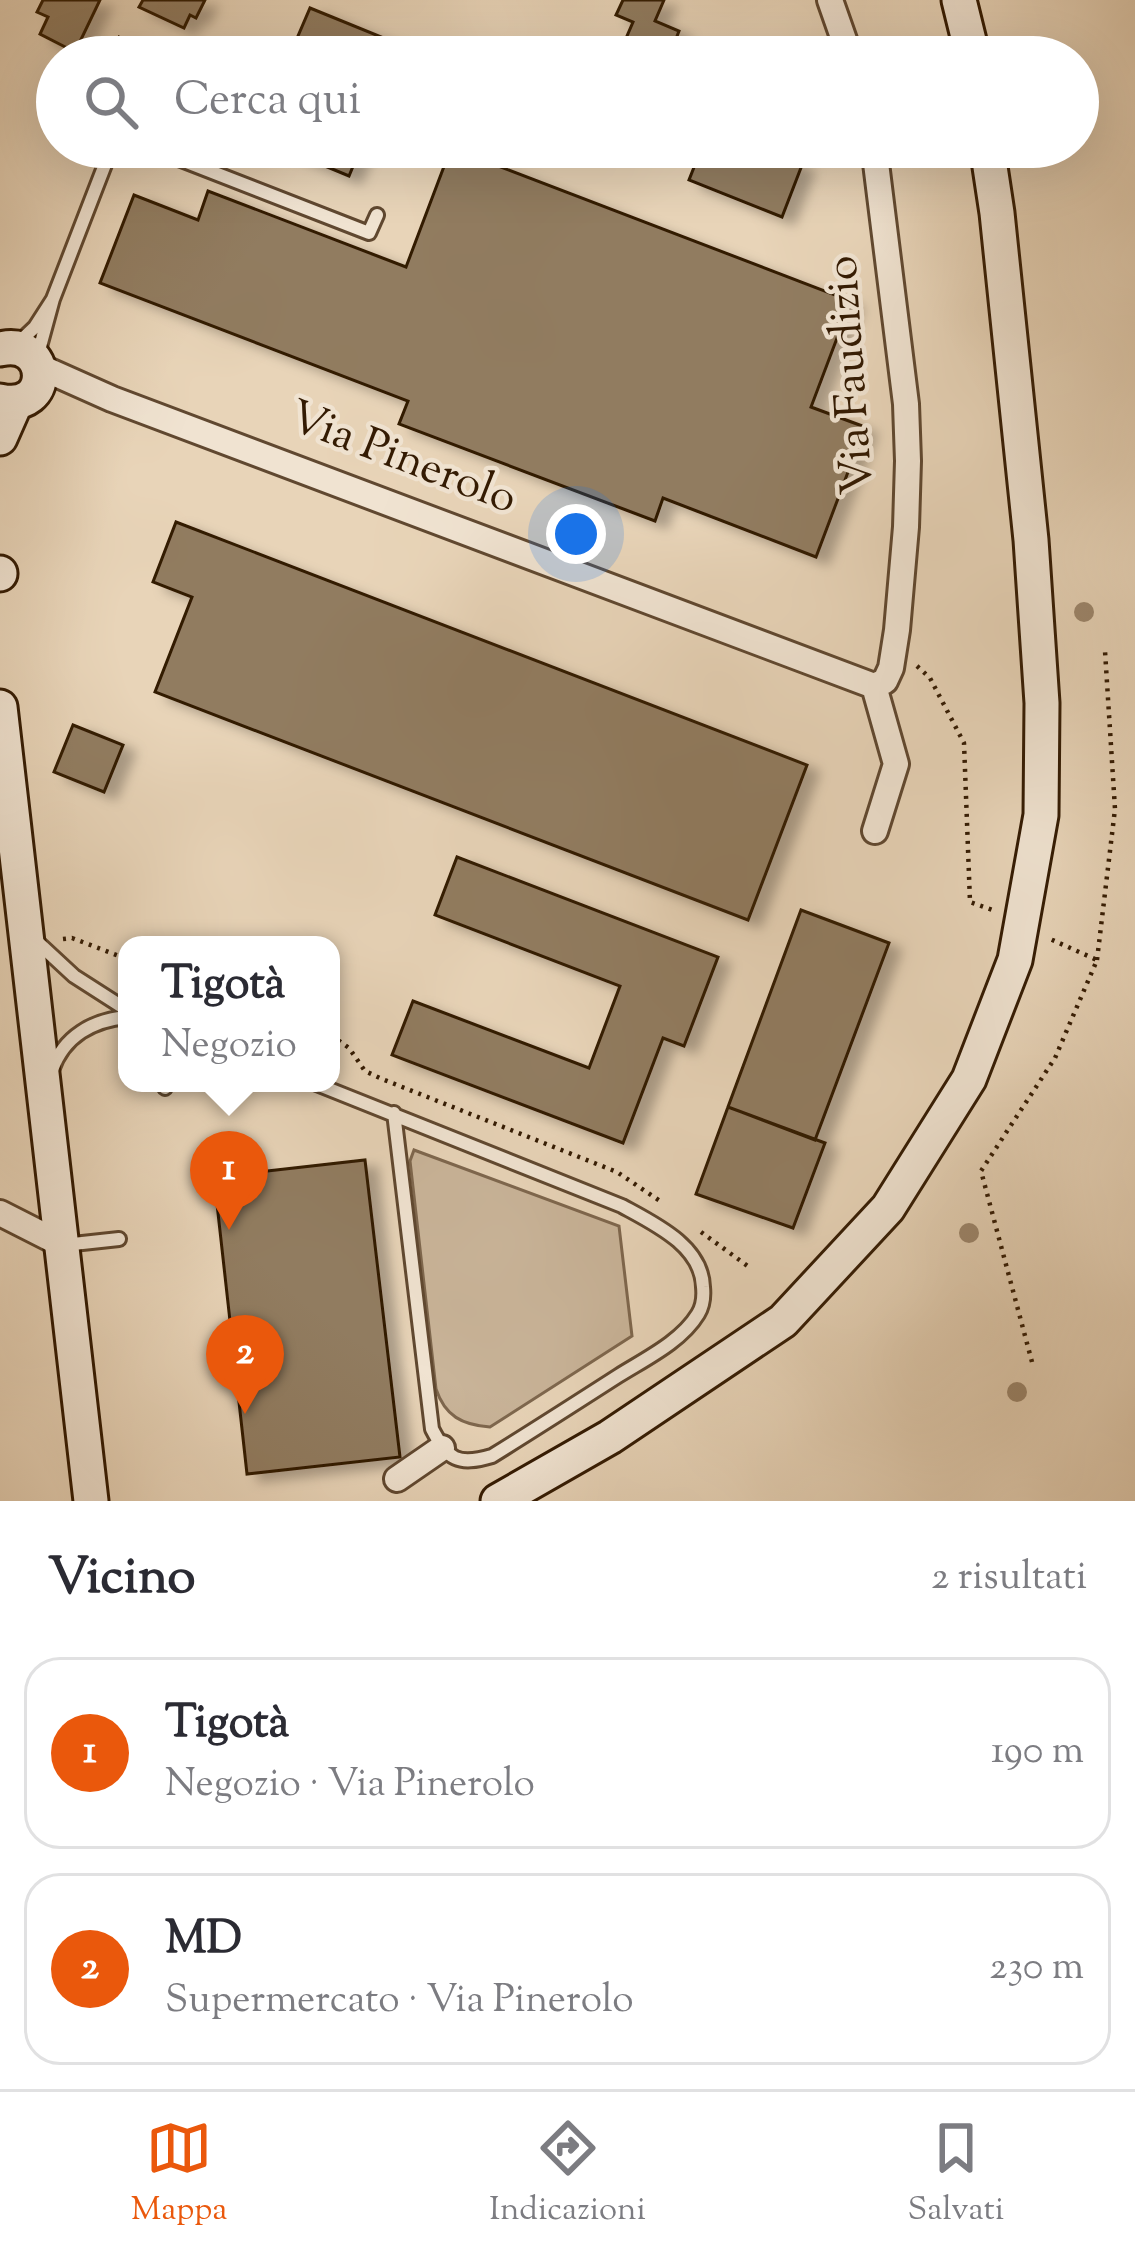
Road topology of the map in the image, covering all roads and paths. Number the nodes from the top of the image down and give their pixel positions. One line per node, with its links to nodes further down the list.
1 (830, 0): 3 (street)
2 (959, 0): 4 (main road)
3 (843, 36)
4 (968, 36)
5 (104, 168): 10 (lane)
6 (202, 168): 9 (lane)
7 (877, 168): 14 (street, Via Faudizio)
8 (990, 168): 37 (main road)
9 (377, 214)
10 (53, 299): 11 (lane); 11 (lane)
11 (16, 368): 12 (main road); 14 (street, Via Pinerolo)
12 (0, 438)
13 (1105, 651): 21 (path)
14 (883, 677): 17 (street)
15 (0, 707): 16 (main road)
16 (3, 764): 18 (main road)
17 (875, 831)
18 (42, 936): 19 (path); 20 (path); 22 (lane); 26 (main road)
19 (71, 953)
20 (118, 955)
21 (1097, 959)
22 (118, 1008)
23 (118, 1016): 26 (lane)
24 (340, 1042): 28 (path)
25 (338, 1092): 27 (lane)
26 (44, 1094): 32 (main road)
27 (394, 1113): 34 (lane); 34 (lane)
28 (674, 1211)
29 (0, 1214): 32 (street)
30 (692, 1226): 33 (path)
31 (119, 1239): 32 (lane)
32 (63, 1245): 36 (main road)
33 (748, 1267)
34 (442, 1448): 35 (street)
35 (397, 1479)
36 (91, 1501)
37 (498, 1501)

